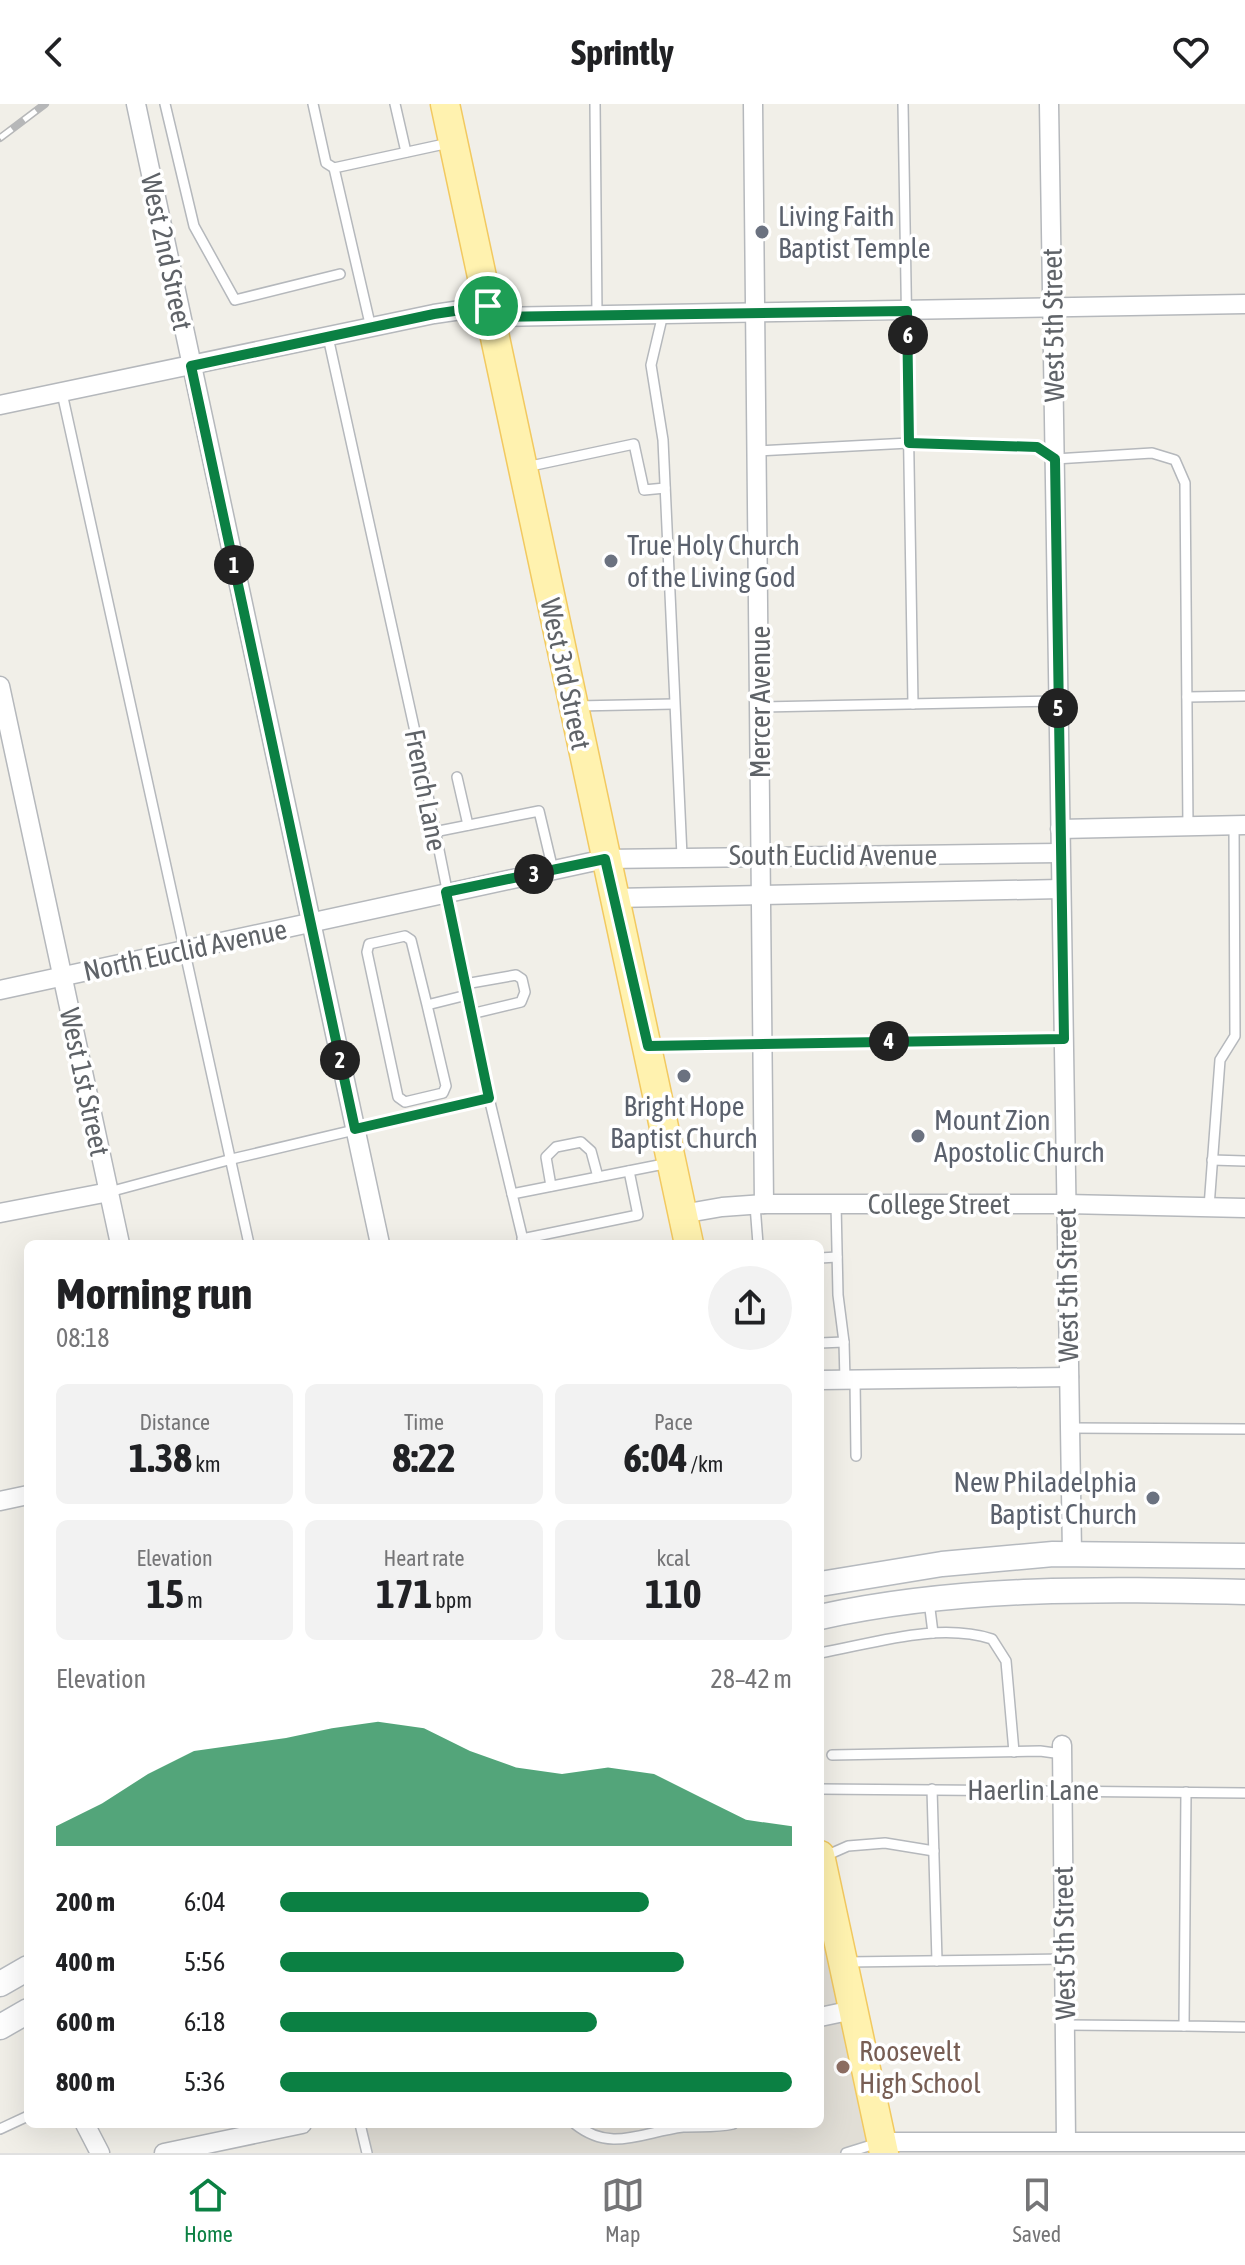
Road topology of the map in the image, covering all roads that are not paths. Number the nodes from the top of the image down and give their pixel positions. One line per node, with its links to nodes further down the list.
1 (136, 104): 23 (street, West 2nd Street)
2 (165, 104): 13 (lane)
3 (313, 104): 12 (lane)
4 (395, 104): 11 (lane)
5 (445, 104): 10 (main road, West 3rd Street)
6 (595, 104): 20 (lane)
7 (753, 104): 18 (street, Mercer Avenue)
8 (903, 104): 17 (lane)
9 (1049, 104): 15 (street, West 5th Street)
10 (453, 142): 11 (lane); 16 (main road, West 3rd Street)
11 (406, 152): 12 (lane)
12 (334, 168): 21 (lane)
13 (340, 274)
14 (1245, 304): 15 (street)
15 (1053, 307): 17 (street); 28 (street, West 5th Street)
16 (489, 311): 20 (street); 21 (street); 29 (main road, West 3rd Street)
17 (907, 311): 18 (street); 26 (lane)
18 (756, 313): 19 (street); 27 (street, Mercer Avenue)
19 (663, 314): 20 (street); 30 (lane)
20 (597, 315)
21 (371, 328): 22 (street)
22 (328, 337): 23 (street); 44 (lane, French Lane)
23 (191, 366): 24 (street); 55 (street, West 2nd Street)
24 (62, 393): 25 (street); 56 (lane)
25 (0, 405)
26 (909, 443): 27 (lane); 28 (lane); 36 (lane)
27 (758, 451): 38 (street, Mercer Avenue)
28 (1055, 459): 33 (lane); 34 (street, West 5th Street)
29 (522, 467): 30 (lane); 37 (main road, West 3rd Street)
30 (665, 488): 35 (lane)
31 (0, 686): 57 (street, West 1st Street)
32 (1245, 696): 33 (lane)
33 (1187, 697): 42 (lane)
34 (1058, 701): 36 (lane); 43 (street, West 5th Street)
35 (674, 704): 37 (lane); 47 (lane)
36 (913, 704): 38 (lane)
37 (573, 706): 48 (main road, West 3rd Street)
38 (760, 707): 46 (street, Mercer Avenue)
39 (457, 777): 40 (lane)
40 (468, 825): 44 (lane); 49 (lane)
41 (1240, 826): 42 (street); 54 (lane)
42 (1188, 827): 43 (street)
43 (1060, 829): 45 (street, West 5th Street)
44 (434, 832): 51 (lane, French Lane)
45 (1060, 853): 46 (street, South Euclid Avenue); 50 (street, West 5th Street)
46 (761, 855): 47 (street, South Euclid Avenue); 52 (street, Mercer Avenue)
47 (682, 856): 48 (street, South Euclid Avenue)
48 (605, 859): 49 (street, North Euclid Avenue); 53 (main road, West 3rd Street)
49 (553, 870): 51 (street, North Euclid Avenue)
50 (1060, 889): 52 (street, South Euclid Avenue); 64 (street, West 5th Street)
51 (446, 892): 55 (street, North Euclid Avenue); 58 (lane, French Lane)
52 (761, 895): 53 (street, South Euclid Avenue); 66 (street, Mercer Avenue)
53 (614, 898): 67 (main road, West 3rd Street)
54 (1240, 902): 61 (lane)
55 (311, 923): 56 (street, North Euclid Avenue); 69 (street, West 2nd Street)
56 (186, 950): 57 (street, North Euclid Avenue); 70 (lane)
57 (62, 977): 59 (street, North Euclid Avenue); 77 (street, West 1st Street)
58 (466, 989): 60 (lane); 62 (lane, French Lane); 62 (lane)
59 (0, 990)
60 (427, 1005): 60 (lane)
61 (1240, 1013): 63 (lane)
62 (471, 1014): 68 (lane, French Lane)
63 (1235, 1036): 65 (lane); 71 (lane)
64 (1064, 1039): 66 (lane); 80 (street, West 5th Street)
65 (1245, 1043)
66 (762, 1044): 67 (lane); 81 (street, Mercer Avenue)
67 (648, 1046): 73 (main road, West 3rd Street)
68 (489, 1098): 69 (lane); 78 (lane, French Lane)
69 (355, 1129): 70 (lane); 88 (street, West 2nd Street)
70 (232, 1159): 77 (lane); 87 (lane)
71 (1212, 1160): 72 (lane); 82 (lane)
72 (1245, 1161)
73 (672, 1163): 74 (lane); 85 (main road, West 3rd Street)
74 (629, 1171): 75 (lane); 90 (lane)
75 (598, 1177): 76 (lane); 76 (lane)
76 (551, 1186): 78 (lane)
77 (109, 1192): 84 (street); 86 (street, West 1st Street)
78 (512, 1194): 89 (lane, French Lane)
79 (836, 1204): 80 (street, College Street); 81 (street, College Street); 93 (lane)
80 (1066, 1204): 82 (street, College Street); 97 (street, West 5th Street)
81 (759, 1205): 85 (street, College Street); 92 (lane)
82 (1209, 1207): 83 (street, College Street)
83 (1245, 1208)
84 (0, 1213)
85 (682, 1214): 91 (main road, West 3rd Street)
86 (119, 1240)
87 (248, 1240)
88 (379, 1240)
89 (523, 1240)
90 (532, 1240)
91 (688, 1240)
92 (758, 1240)
93 (837, 1257): 94 (lane); 95 (lane)
94 (824, 1258)
95 (844, 1342): 96 (lane); 99 (lane)
96 (824, 1343)
97 (1069, 1377): 99 (street); 100 (street, West 5th Street)
98 (824, 1380): 99 (street)
99 (850, 1380): 102 (lane)
100 (1071, 1428): 101 (lane); 105 (street, West 5th Street)
101 (1245, 1429)
102 (856, 1456)
103 (24, 1496): 104 (street)
104 (0, 1501)
105 (1072, 1553): 106 (main road); 107 (main road)
106 (1245, 1556)
107 (824, 1583)
108 (1245, 1592): 109 (main road)
109 (929, 1598): 110 (main road); 111 (lane)
110 (824, 1616)
111 (933, 1633): 112 (lane); 114 (lane)
112 (824, 1652)
113 (1062, 1749): 114 (lane); 118 (street, West 5th Street)
114 (1014, 1752): 115 (lane)
115 (832, 1755)
116 (824, 1789): 117 (lane, Haerlin Lane)
117 (932, 1789): 118 (lane, Haerlin Lane); 121 (lane)
118 (1062, 1790): 119 (lane, Haerlin Lane); 124 (street, West 5th Street)
119 (1186, 1792): 120 (lane, Haerlin Lane); 133 (lane)
120 (1245, 1793)
121 (934, 1851): 122 (lane); 125 (lane)
122 (824, 1855)
123 (824, 1875): 126 (main road)
124 (1064, 1959): 125 (lane); 132 (street, West 5th Street)
125 (937, 1961): 126 (lane)
126 (843, 1963): 129 (main road)
127 (24, 1970): 128 (main road)
128 (0, 1984)
129 (853, 2010): 131 (street); 146 (main road)
130 (24, 2013): 134 (main road)
131 (824, 2016)
132 (1065, 2025): 133 (lane); 143 (street, West 5th Street)
133 (1184, 2026): 135 (lane)
134 (0, 2027)
135 (1245, 2027)
136 (24, 2118): 142 (lane)
137 (87, 2128): 147 (street)
138 (283, 2128): 148 (street)
139 (361, 2128): 149 (lane)
140 (580, 2128): 141 (lane)
141 (679, 2128)
142 (0, 2129)
143 (1066, 2141): 144 (street); 145 (street)
144 (1245, 2142)
145 (1011, 2147): 146 (street)
146 (882, 2148): 150 (lane)
147 (100, 2153)
148 (164, 2153)
149 (367, 2153)
150 (846, 2153)

